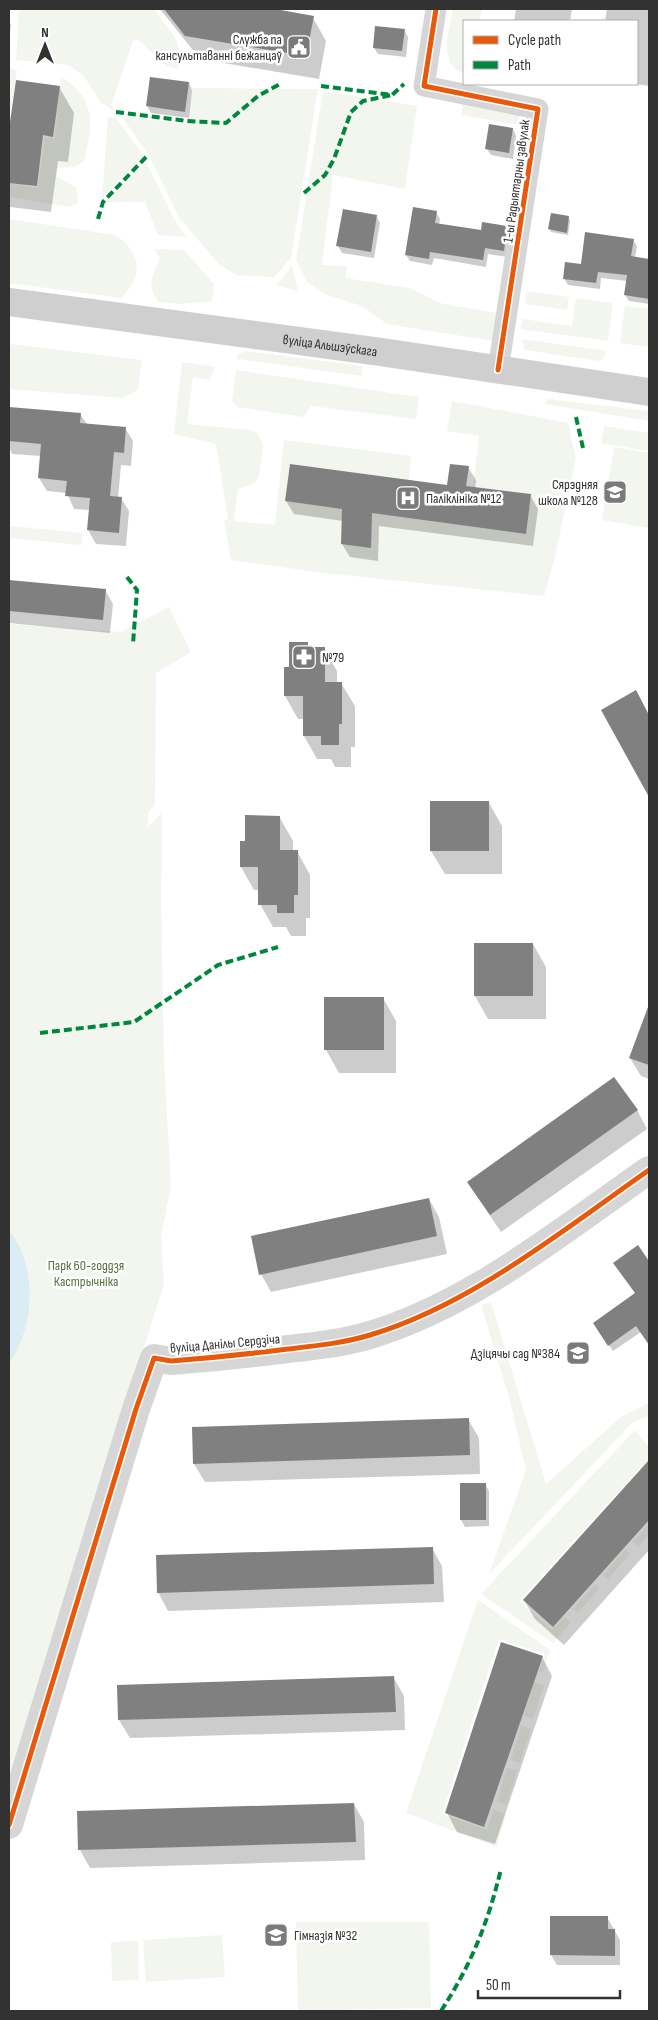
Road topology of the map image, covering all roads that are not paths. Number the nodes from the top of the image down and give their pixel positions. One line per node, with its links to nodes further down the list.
1 (436, 9): 3 (street, 1-ы Радыятарны завулак)
2 (9, 302): 3 (main road, вуліца Альшэўскага)
3 (498, 370): 4 (main road, вуліца Альшэўскага)
4 (649, 392)
5 (649, 1170): 6 (street, вуліца Данілы Сердзіча)
6 (9, 1825)

